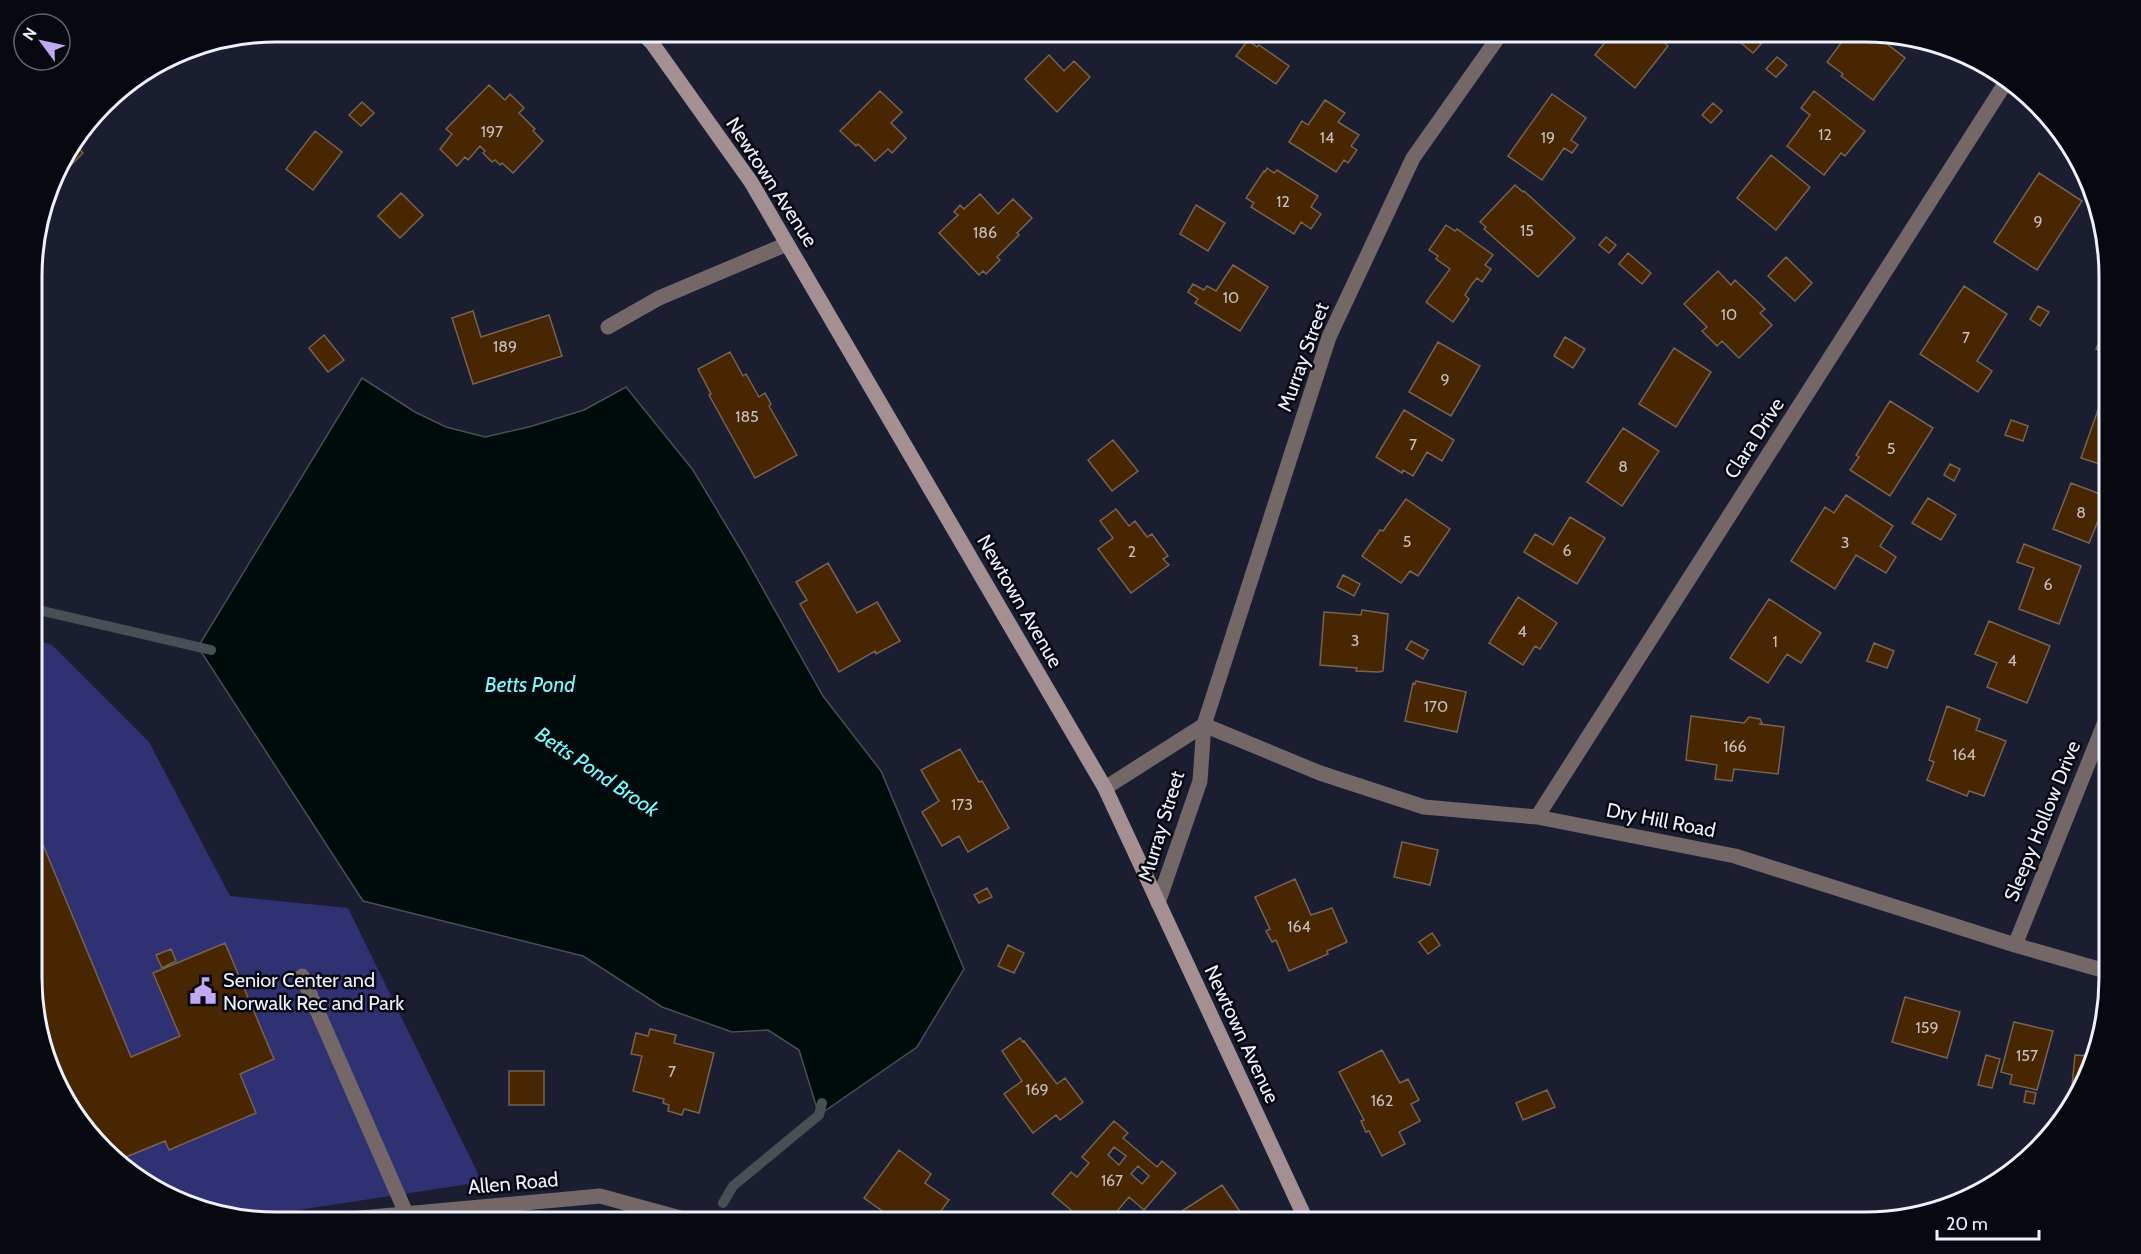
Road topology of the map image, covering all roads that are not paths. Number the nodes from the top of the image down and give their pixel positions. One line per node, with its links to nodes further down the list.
1 (651, 42): 4 (main road, Newtown Avenue)
2 (1495, 42): 6 (street, Murray Street)
3 (2003, 87): 9 (street, Clara Drive)
4 (788, 244): 5 (street); 8 (main road, Newtown Avenue)
5 (609, 327)
6 (1204, 725): 8 (street, Murray Street); 9 (street, Dry Hill Road); 10 (street, Murray Street)
7 (2099, 737): 11 (street, Sleepy Hollow Drive)
8 (1105, 788): 10 (main road, Newtown Avenue)
9 (1537, 817): 11 (street, Dry Hill Road)
10 (1158, 903): 17 (main road, Newtown Avenue)
11 (2015, 945): 12 (street, Dry Hill Road)
12 (2099, 969)
13 (302, 976): 14 (street)
14 (406, 1212)
15 (417, 1212): 16 (street, Allen Road)
16 (658, 1212)
17 (1302, 1212)

